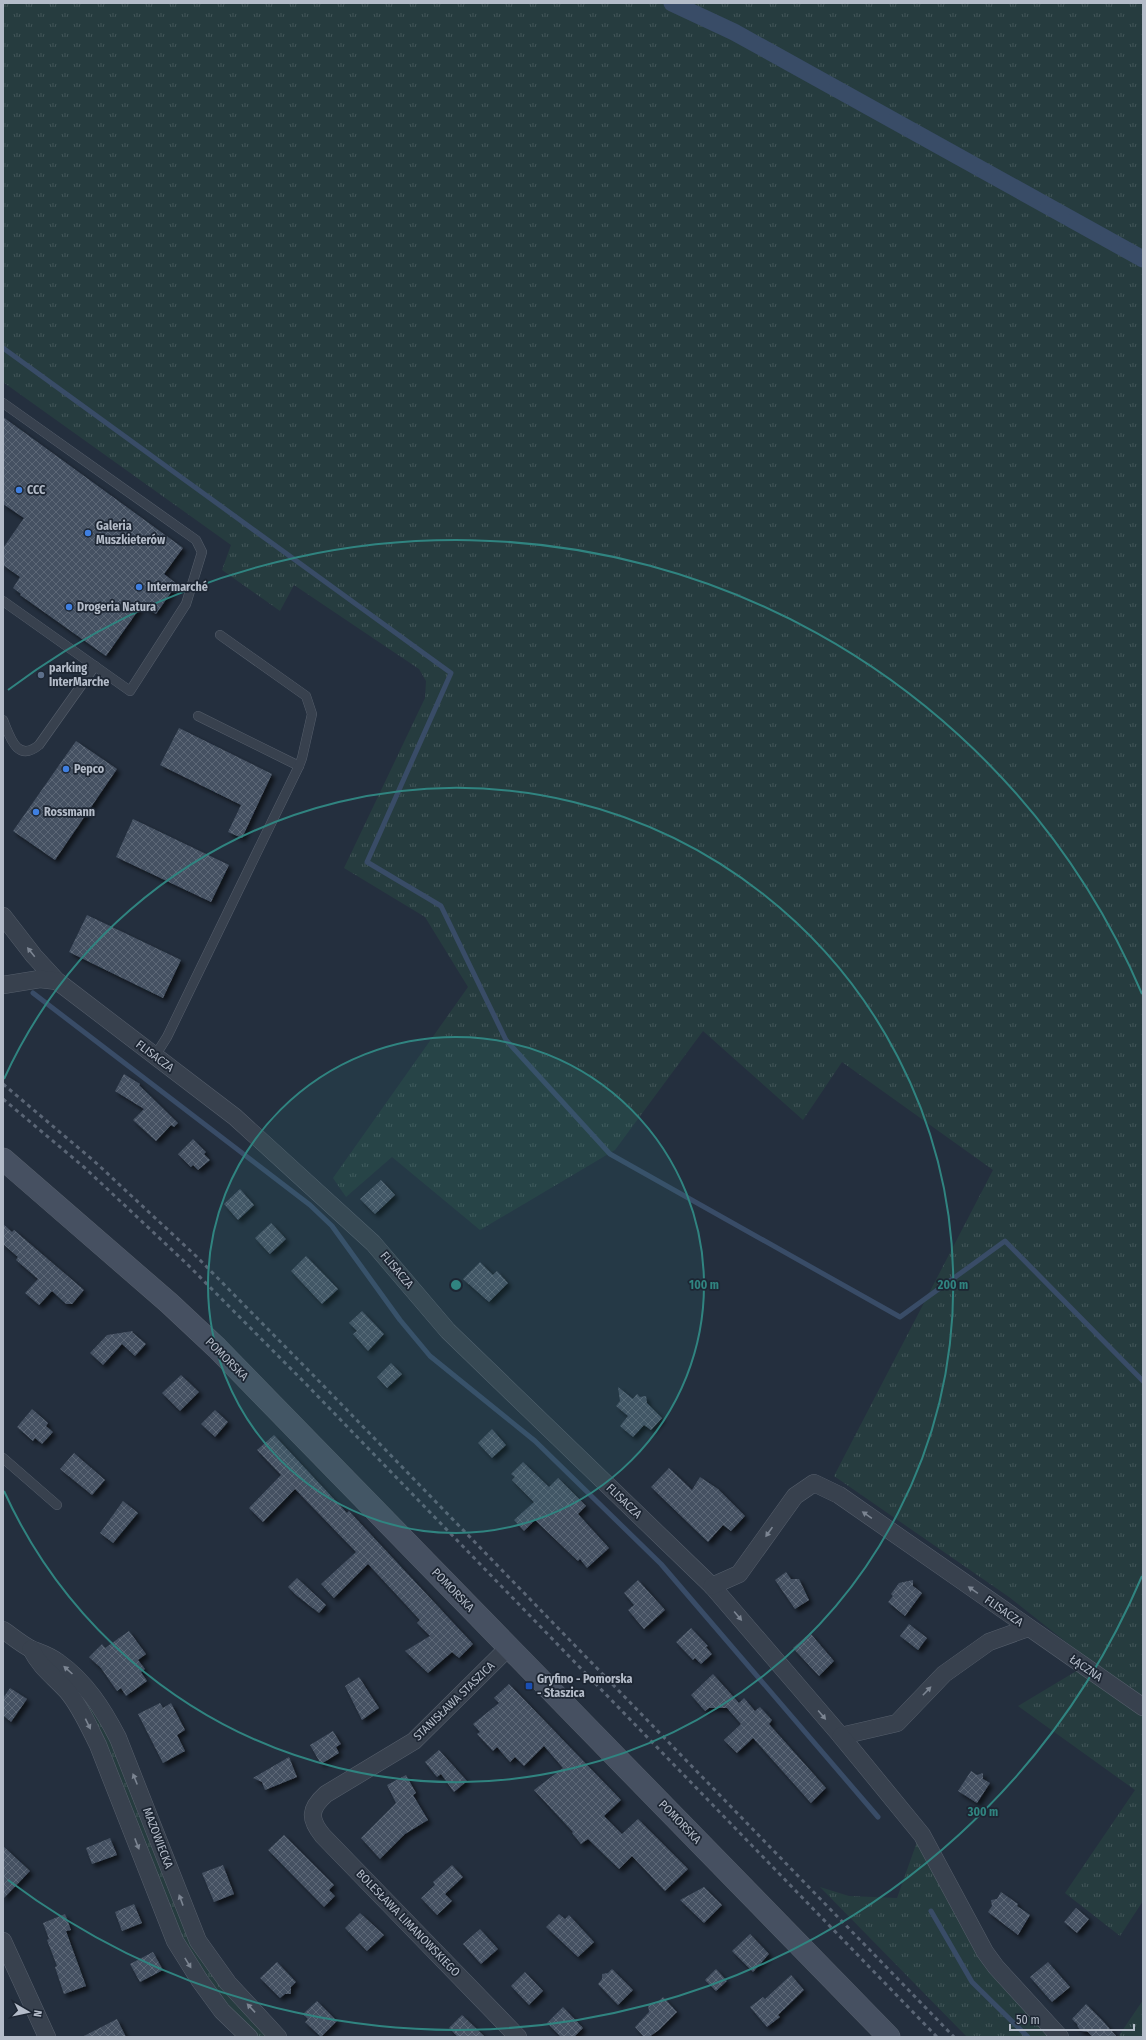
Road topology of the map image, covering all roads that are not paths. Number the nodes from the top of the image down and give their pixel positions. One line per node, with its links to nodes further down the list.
1 (3, 403): 4 (lane)
2 (3, 601): 4 (lane)
3 (220, 635): 7 (lane)
4 (95, 666): 6 (lane)
5 (198, 716): 7 (lane)
6 (3, 720)
7 (299, 766): 11 (lane)
8 (3, 916): 9 (street, FLISACZA, one-way to 8)
9 (57, 981): 10 (street); 11 (street, FLISACZA)
10 (3, 985)
11 (155, 1056): 15 (street, FLISACZA)
12 (3, 1159): 18 (street, POMORSKA)
13 (3, 1458): 14 (lane)
14 (57, 1505)
15 (712, 1586): 16 (street, FLISACZA, one-way to 15); 21 (street, FLISACZA, one-way to 21)
16 (1028, 1628): 20 (street, ŁĄCZNA); 21 (street, FLISACZA, one-way to 16)
17 (3, 1630): 19 (street, MAZOWIECKA)
18 (509, 1647): 22 (street, STANISŁAWA STASZICA); 28 (street, POMORSKA)
19 (31, 1649): 25 (street, MAZOWIECKA, one-way to 25); 26 (street, MAZOWIECKA, one-way to 19)
20 (1143, 1707)
21 (841, 1736): 29 (street)
22 (316, 1802): 27 (street, BOLESŁAWA LIMANOWSKIEGO)
23 (3, 1941): 24 (street)
24 (47, 2037)
25 (249, 2037)
26 (278, 2037)
27 (518, 2037)
28 (889, 2037)
29 (1060, 2037)

